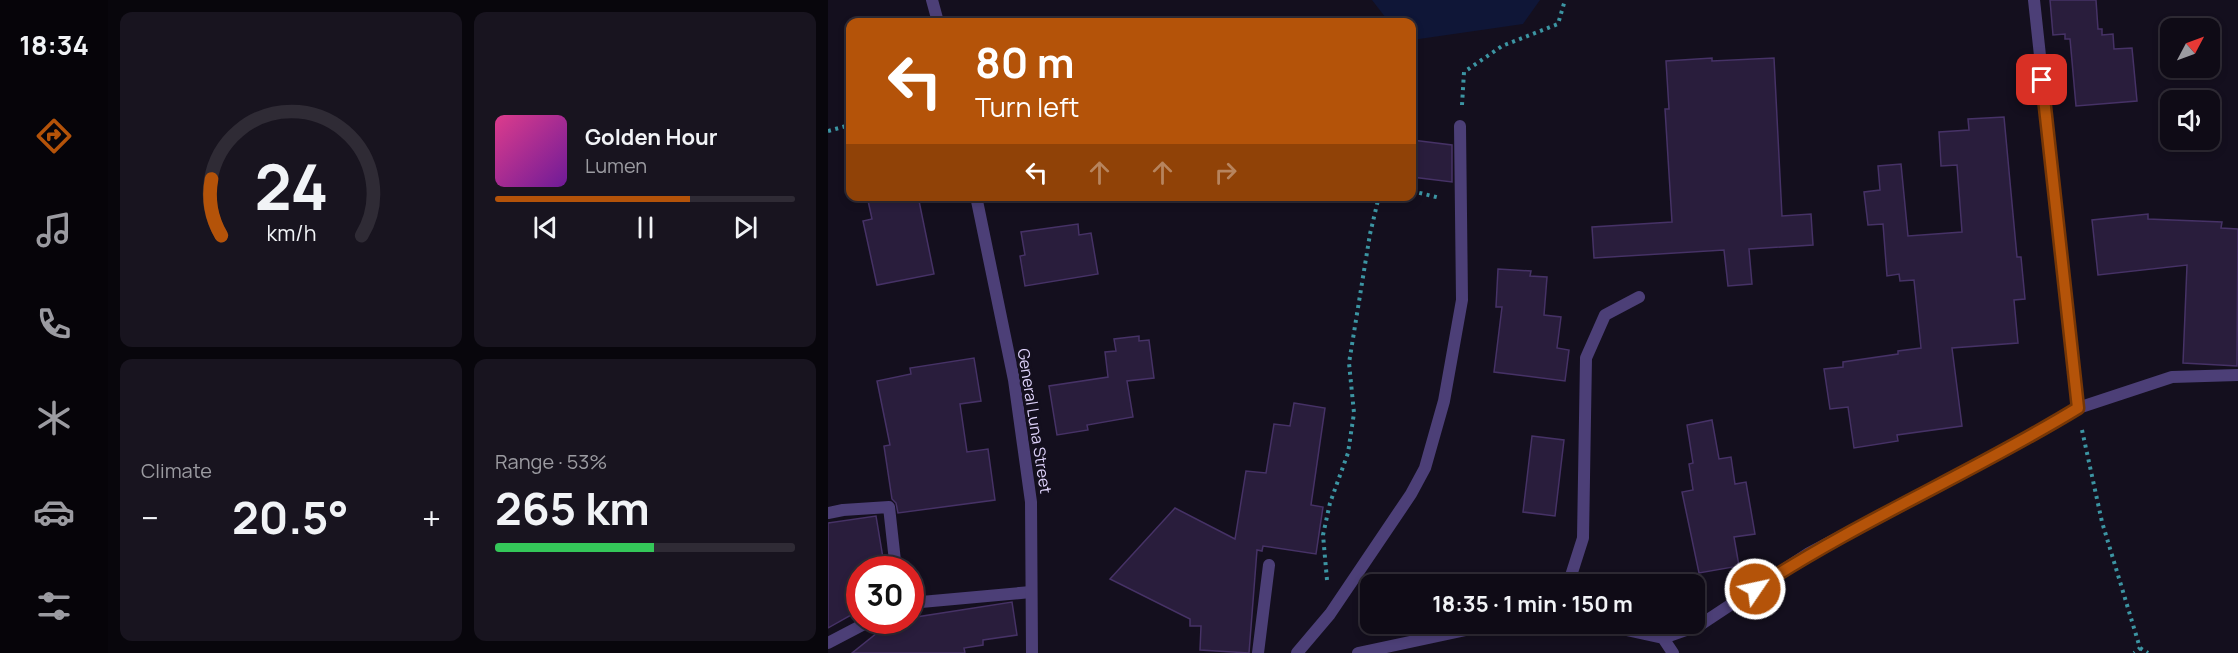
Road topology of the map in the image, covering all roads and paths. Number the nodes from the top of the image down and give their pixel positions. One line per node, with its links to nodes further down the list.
1 (932, 0): 4 (street)
2 (1565, 0): 6 (path)
3 (2034, 0): 12 (street)
4 (937, 18)
5 (846, 126): 7 (path)
6 (1460, 126): 19 (street)
7 (828, 131)
8 (977, 201): 17 (street, General Luna Street)
9 (1378, 201): 19 (path)
10 (1639, 297): 16 (street)
11 (2238, 375): 12 (street)
12 (2078, 408): 23 (street); 25 (path)
13 (828, 513): 14 (street)
14 (894, 556)
15 (1269, 565): 27 (street)
16 (1572, 574)
17 (1031, 592): 18 (street); 26 (street, General Luna Street)
18 (924, 602)
19 (1330, 614): 28 (street)
20 (846, 634): 24 (street)
21 (1447, 634): 29 (street)
22 (1645, 634): 23 (street)
23 (1663, 638): 30 (street)
24 (828, 643)
25 (2140, 648): 31 (path); 32 (path)
26 (1032, 653)
27 (1258, 653)
28 (1297, 653)
29 (1358, 653)
30 (1673, 653)
31 (2134, 653)
32 (2148, 653)

